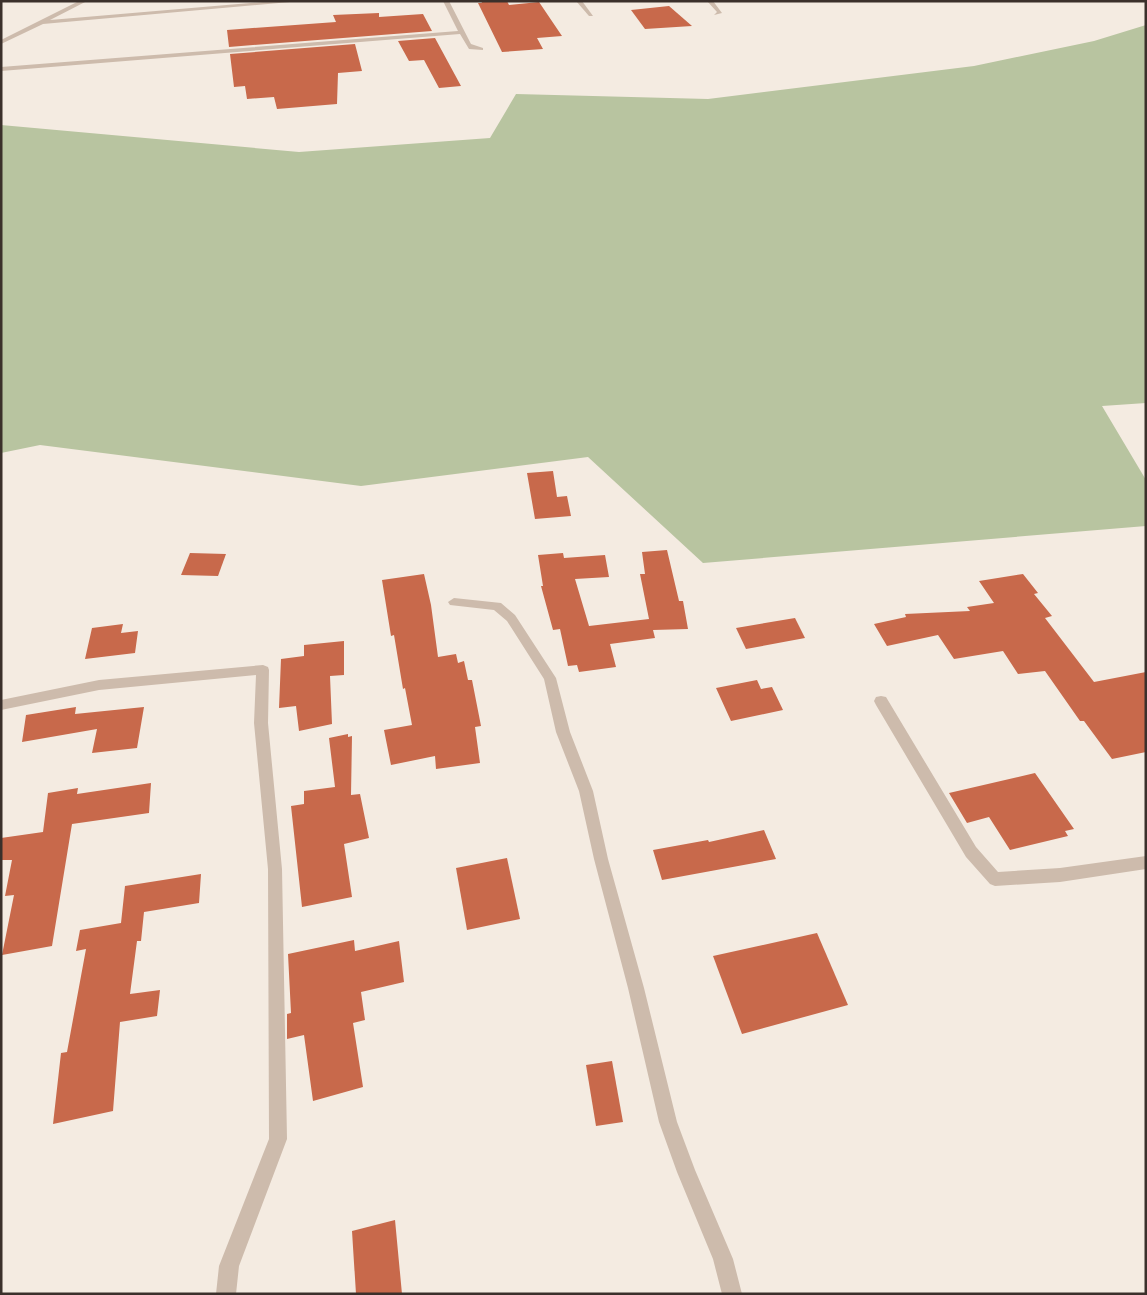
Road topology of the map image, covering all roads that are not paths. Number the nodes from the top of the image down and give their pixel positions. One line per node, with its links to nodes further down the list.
1 (84, 1): 8 (street)
2 (298, 1): 8 (street)
3 (446, 1): 9 (street)
4 (579, 1): 7 (street)
5 (710, 1): 6 (street)
6 (716, 14)
7 (591, 16)
8 (43, 22): 10 (street)
9 (461, 32): 11 (street); 12 (street)
10 (1, 42)
11 (481, 49)
12 (1, 69)
13 (454, 602): 18 (street)
14 (881, 701): 16 (street)
15 (1, 704): 17 (street)
16 (1146, 862)
17 (226, 1294)
18 (732, 1294)

